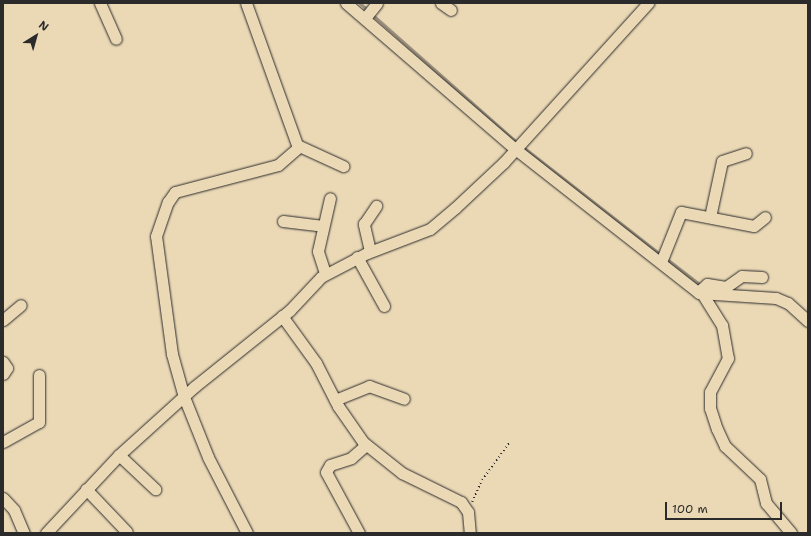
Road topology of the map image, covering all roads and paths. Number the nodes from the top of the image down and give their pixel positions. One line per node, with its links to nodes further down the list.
1 (100, 3): 8 (street)
2 (246, 3): 10 (street)
3 (346, 3): 7 (street)
4 (441, 3): 6 (street)
5 (648, 3): 9 (street)
6 (451, 10)
7 (370, 12): 9 (street)
8 (116, 39)
9 (518, 144): 19 (street); 21 (street)
10 (299, 147): 12 (street); 33 (street)
11 (746, 153): 15 (street)
12 (342, 166)
13 (330, 198): 18 (street)
14 (376, 206): 19 (street)
15 (710, 217): 16 (street); 21 (street)
16 (765, 217)
17 (283, 221): 18 (street)
18 (321, 226): 22 (street)
19 (370, 251): 20 (street)
20 (357, 257): 22 (street); 26 (street)
21 (661, 262): 24 (street)
22 (325, 273): 27 (street)
23 (762, 277): 24 (street)
24 (701, 290): 29 (street); 50 (street)
25 (21, 305): 28 (street)
26 (384, 306)
27 (282, 316): 33 (street); 35 (street)
28 (3, 320)
29 (808, 321)
30 (3, 362): 31 (street)
31 (3, 374)
32 (39, 375): 36 (street)
33 (184, 397): 39 (street); 47 (street)
34 (404, 399): 35 (street)
35 (335, 400): 38 (street)
36 (3, 442)
37 (510, 444): 43 (path)
38 (366, 445): 43 (street); 48 (street)
39 (119, 455): 40 (street); 41 (street)
40 (86, 489): 44 (street); 46 (street)
41 (155, 489)
42 (3, 498): 45 (street)
43 (466, 507): 49 (street)
44 (127, 532)
45 (24, 533)
46 (46, 533)
47 (247, 533)
48 (359, 533)
49 (470, 533)
50 (791, 533)

